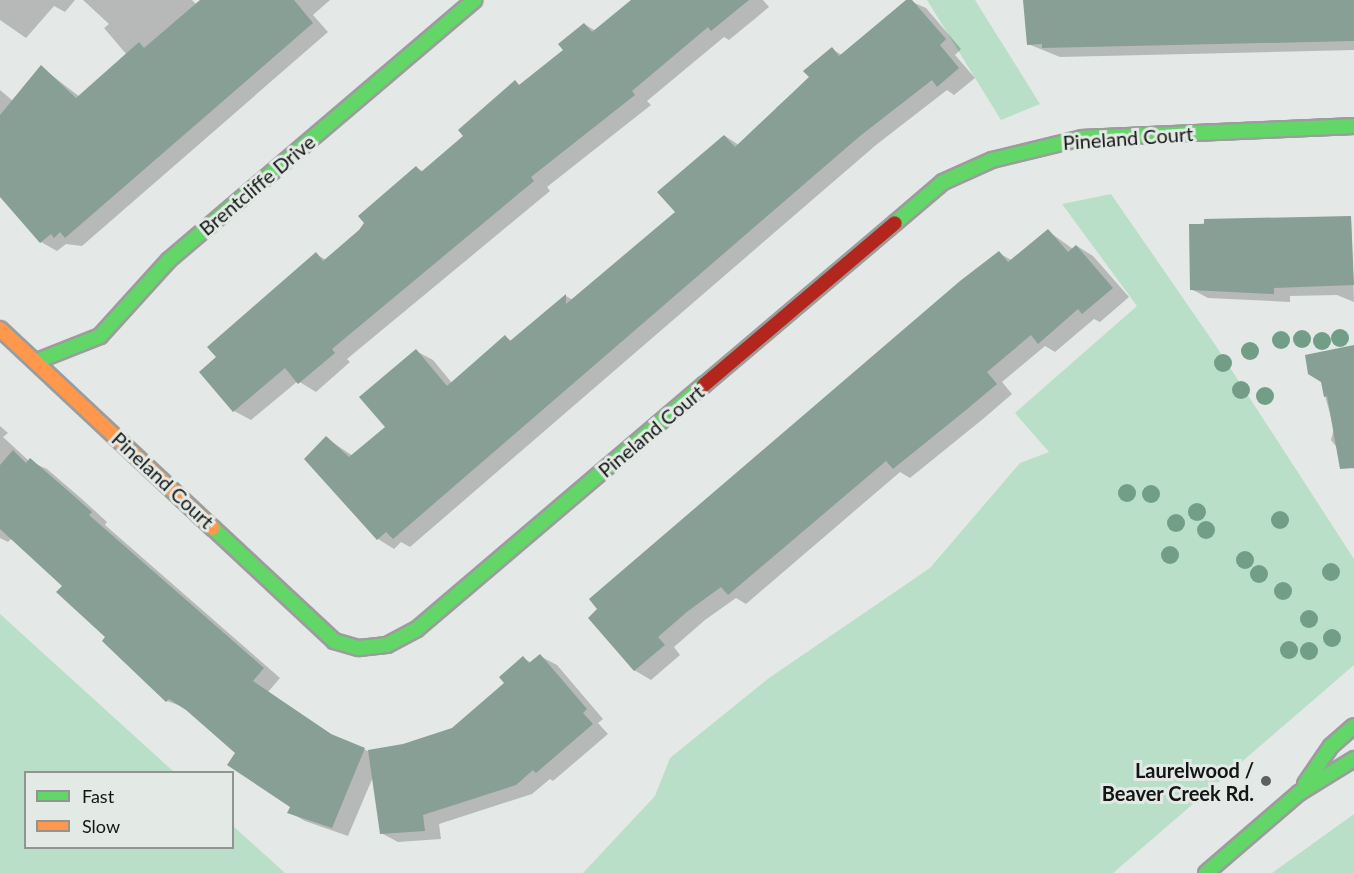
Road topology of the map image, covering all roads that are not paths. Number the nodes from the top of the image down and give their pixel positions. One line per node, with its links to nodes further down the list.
1 (474, 0): 4 (street, Brentcliffe Drive)
2 (1354, 126): 4 (street, Pineland Court)
3 (0, 329): 4 (street, Pineland Court)
4 (37, 361)
5 (1354, 726): 7 (street)
6 (1354, 759): 7 (street)
7 (1299, 793): 8 (street)
8 (1206, 873)

